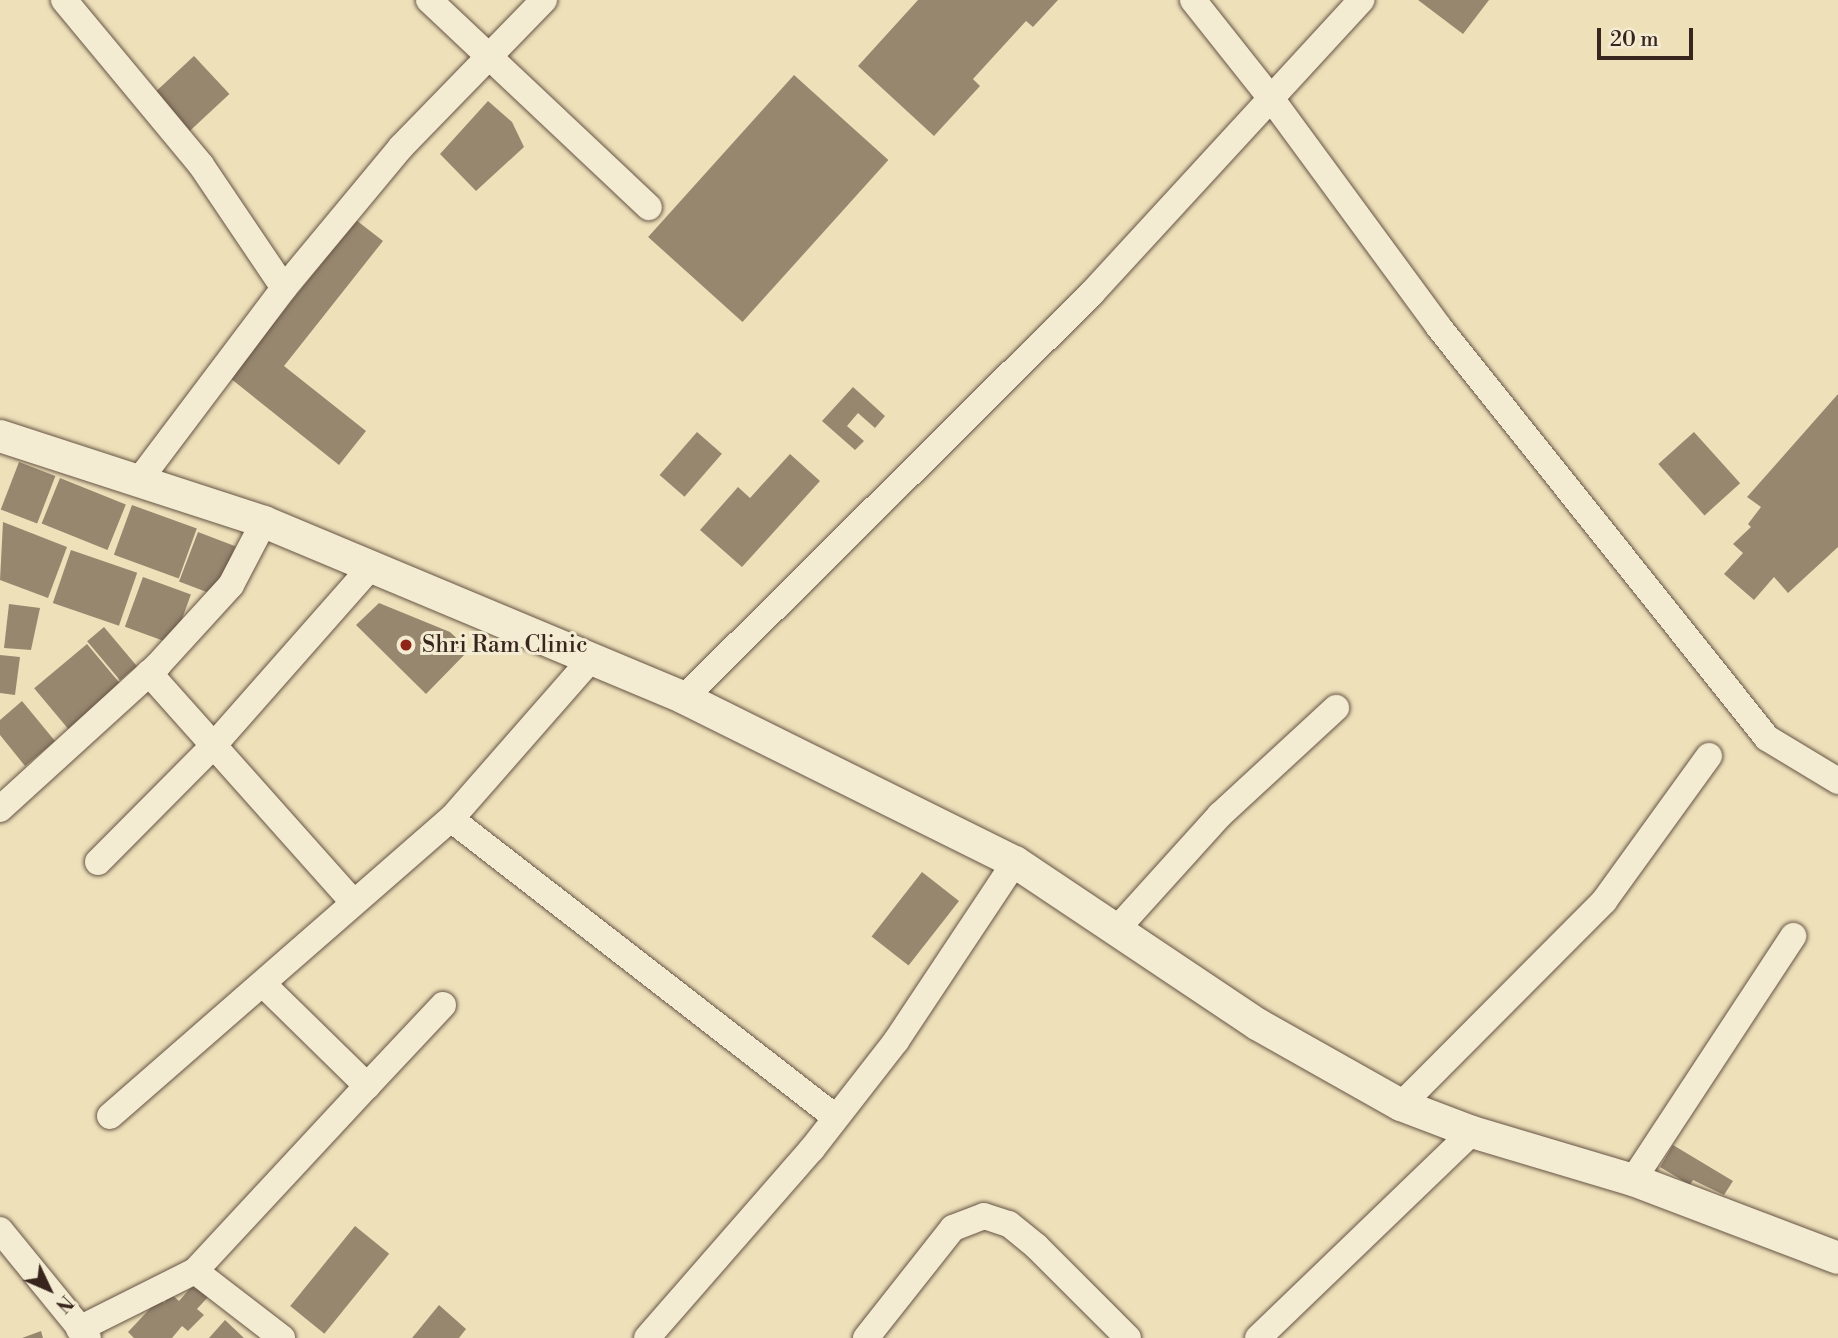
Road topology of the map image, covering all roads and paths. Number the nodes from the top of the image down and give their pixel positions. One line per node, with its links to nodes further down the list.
1 (64, 0): 9 (street)
2 (429, 0): 6 (street)
3 (544, 0): 6 (street)
4 (1193, 0): 7 (street)
5 (1361, 0): 7 (street)
6 (486, 59): 8 (street); 9 (street)
7 (1273, 100): 16 (street); 20 (street)
8 (649, 207)
9 (284, 288): 11 (street)
10 (0, 436): 11 (street)
11 (137, 483): 12 (street)
12 (264, 523): 13 (street); 15 (street)
13 (371, 567): 14 (street); 18 (street)
14 (591, 659): 16 (street); 22 (street)
15 (149, 673): 18 (street); 21 (street)
16 (684, 698): 24 (street)
17 (1336, 708): 26 (street)
18 (214, 745): 23 (street); 25 (street)
19 (1709, 756): 31 (street)
20 (1838, 782)
21 (0, 809)
22 (451, 820): 25 (street); 33 (street)
23 (98, 862)
24 (1015, 862): 26 (street); 33 (street)
25 (353, 902): 28 (street)
26 (1116, 930): 31 (street)
27 (1793, 936): 35 (street)
28 (263, 984): 30 (street); 32 (street)
29 (443, 1006): 30 (street)
30 (367, 1086): 38 (street)
31 (1401, 1105): 34 (street)
32 (110, 1116)
33 (836, 1118): 41 (street)
34 (1472, 1132): 35 (street); 44 (street)
35 (1633, 1180): 37 (street)
36 (0, 1230): 39 (street)
37 (1838, 1258)
38 (195, 1271): 39 (street); 40 (street)
39 (84, 1334)
40 (282, 1338)
41 (647, 1338)
42 (866, 1338): 43 (street)
43 (1128, 1338)
44 (1258, 1338)

